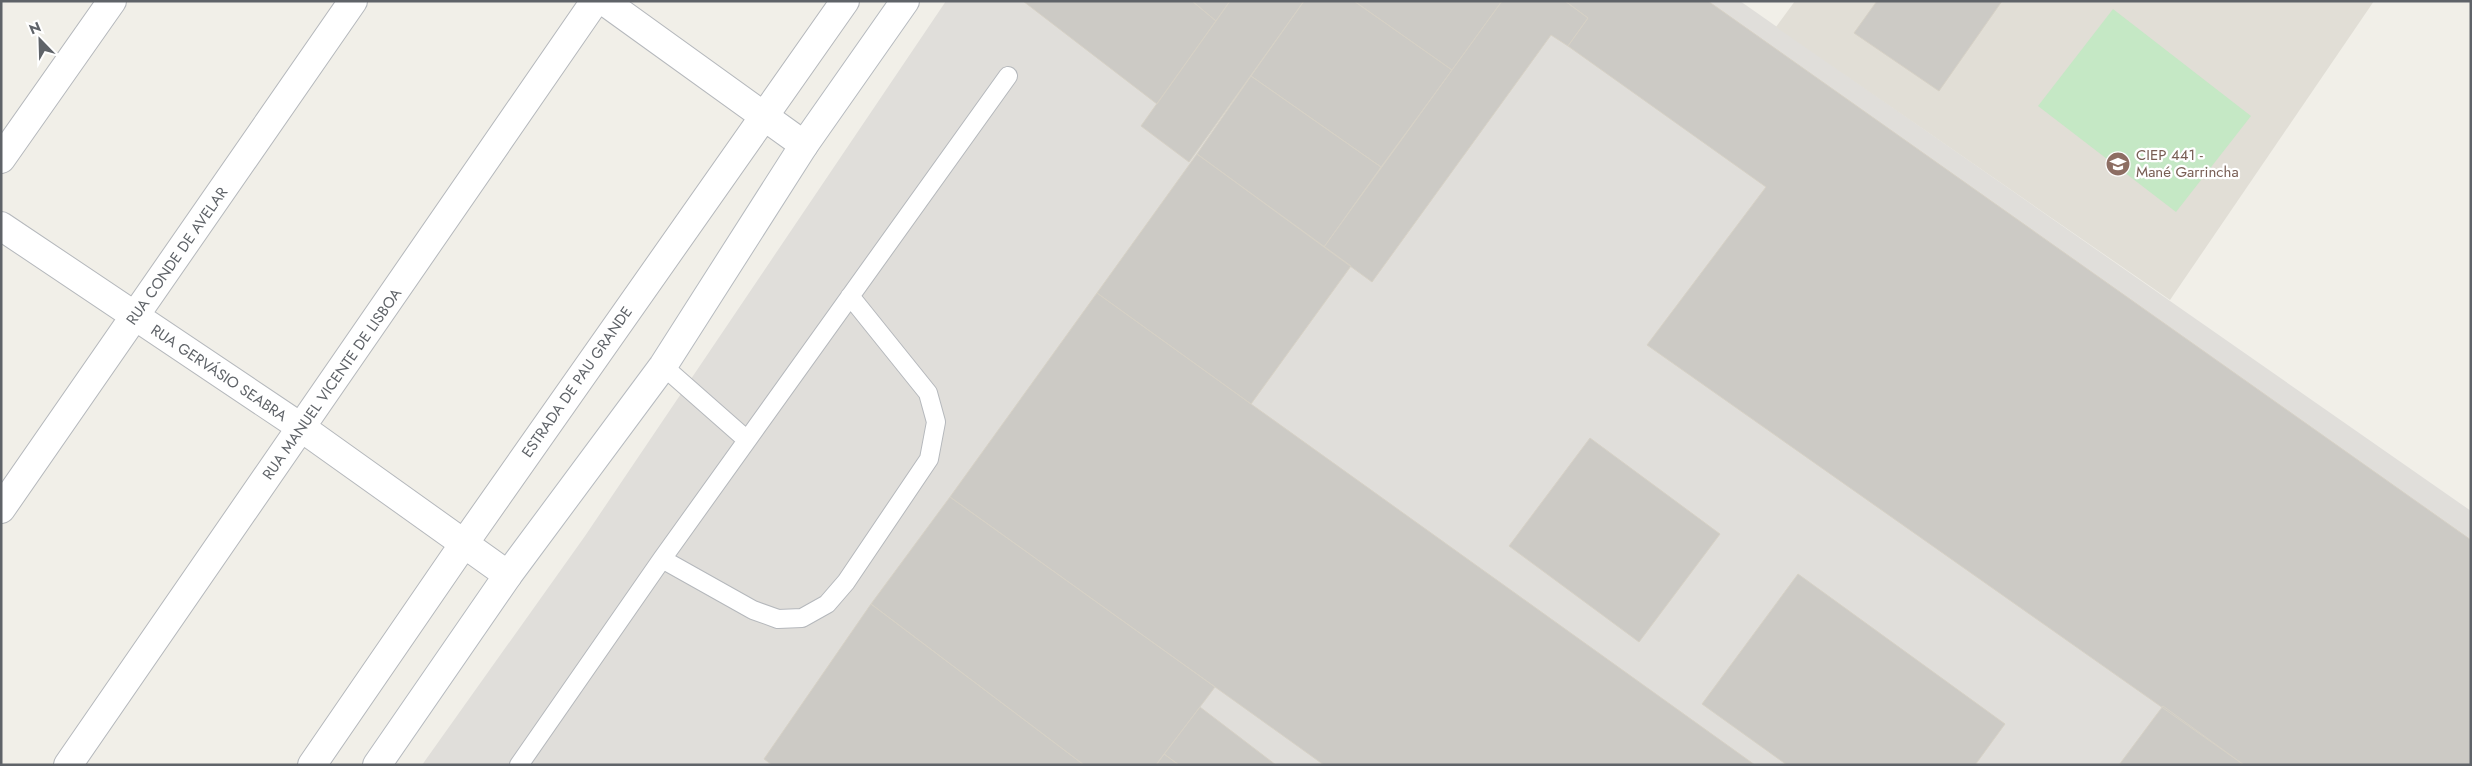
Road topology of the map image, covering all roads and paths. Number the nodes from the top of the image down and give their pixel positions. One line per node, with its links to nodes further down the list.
1 (112, 1): 10 (street)
2 (353, 1): 13 (street, RUA CONDE DE AVELAR)
3 (595, 1): 15 (street, RUA MANUEL VICENTE DE LISBOA)
4 (604, 1): 8 (street)
5 (845, 1): 8 (street, ESTRADA DE PAU GRANDE)
6 (905, 1): 9 (street)
7 (1008, 76): 12 (lane)
8 (764, 115): 9 (street); 18 (street, ESTRADA DE PAU GRANDE)
9 (804, 146): 14 (street)
10 (1, 160)
11 (1, 226): 13 (street, RUA GERVÁSIO SEABRA)
12 (850, 296): 16 (lane); 19 (lane)
13 (135, 318): 15 (street, RUA GERVÁSIO SEABRA); 17 (street, RUA CONDE DE AVELAR)
14 (663, 366): 16 (lane); 20 (street)
15 (302, 428): 18 (street, RUA GERVÁSIO SEABRA); 21 (street, RUA MANUEL VICENTE DE LISBOA)
16 (747, 440): 19 (lane)
17 (1, 510)
18 (463, 545): 20 (street, RUA GERVÁSIO SEABRA); 22 (street, ESTRADA DE PAU GRANDE)
19 (662, 559): 24 (lane)
20 (508, 575): 23 (street)
21 (68, 765)
22 (312, 765)
23 (377, 765)
24 (519, 765)

